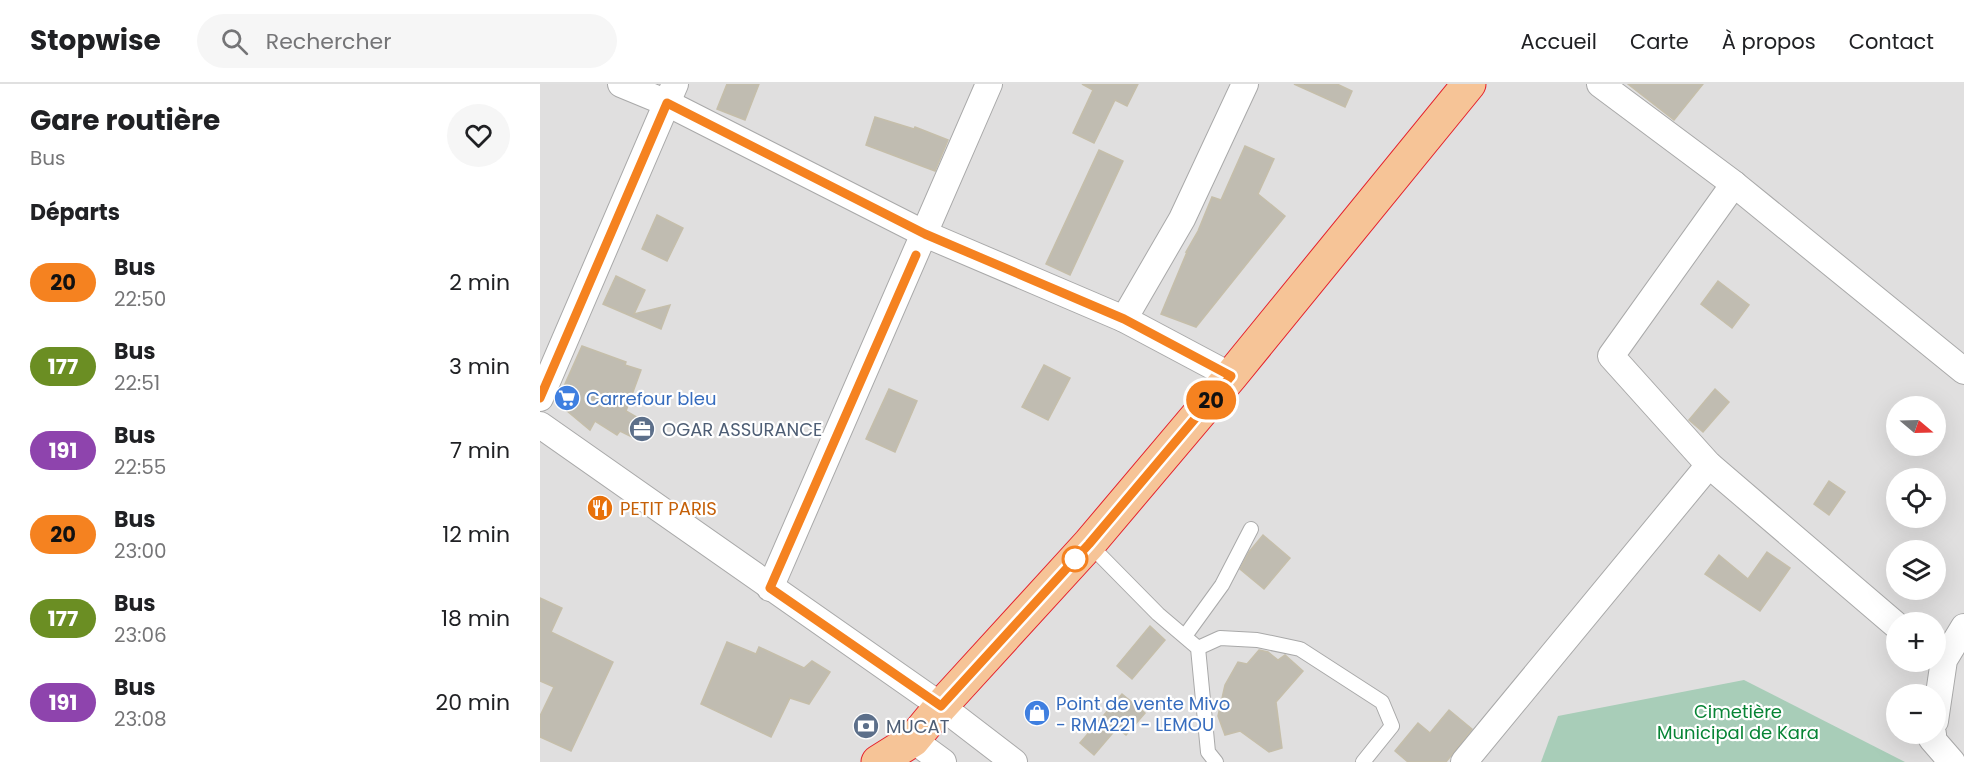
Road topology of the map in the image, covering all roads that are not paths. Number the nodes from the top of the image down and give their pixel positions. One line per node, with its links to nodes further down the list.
1 (621, 84): 6 (street)
2 (989, 84): 8 (street)
3 (1245, 84): 9 (street)
4 (1469, 84): 11 (highway)
5 (1599, 84): 7 (street)
6 (671, 93): 8 (street); 12 (street)
7 (1734, 184): 10 (street); 14 (street)
8 (925, 234): 9 (street); 17 (street)
9 (1124, 319): 11 (street)
10 (1964, 371)
11 (1231, 376): 16 (highway)
12 (540, 398)
13 (540, 425): 17 (street)
14 (1709, 465): 18 (street); 31 (street)
15 (1251, 529): 20 (lane)
16 (1089, 544): 20 (lane); 23 (highway)
17 (770, 588): 23 (street)
18 (1886, 616)
19 (1964, 627): 22 (street)
20 (1185, 636): 21 (lane)
21 (1198, 648): 29 (lane); 30 (lane)
22 (1946, 650)
23 (941, 706): 24 (highway); 28 (street)
24 (913, 740): 26 (highway); 27 (street)
25 (1936, 744): 32 (street)
26 (878, 762)
27 (943, 762)
28 (1014, 762)
29 (1216, 762)
30 (1363, 762)
31 (1464, 762)
32 (1952, 762)

